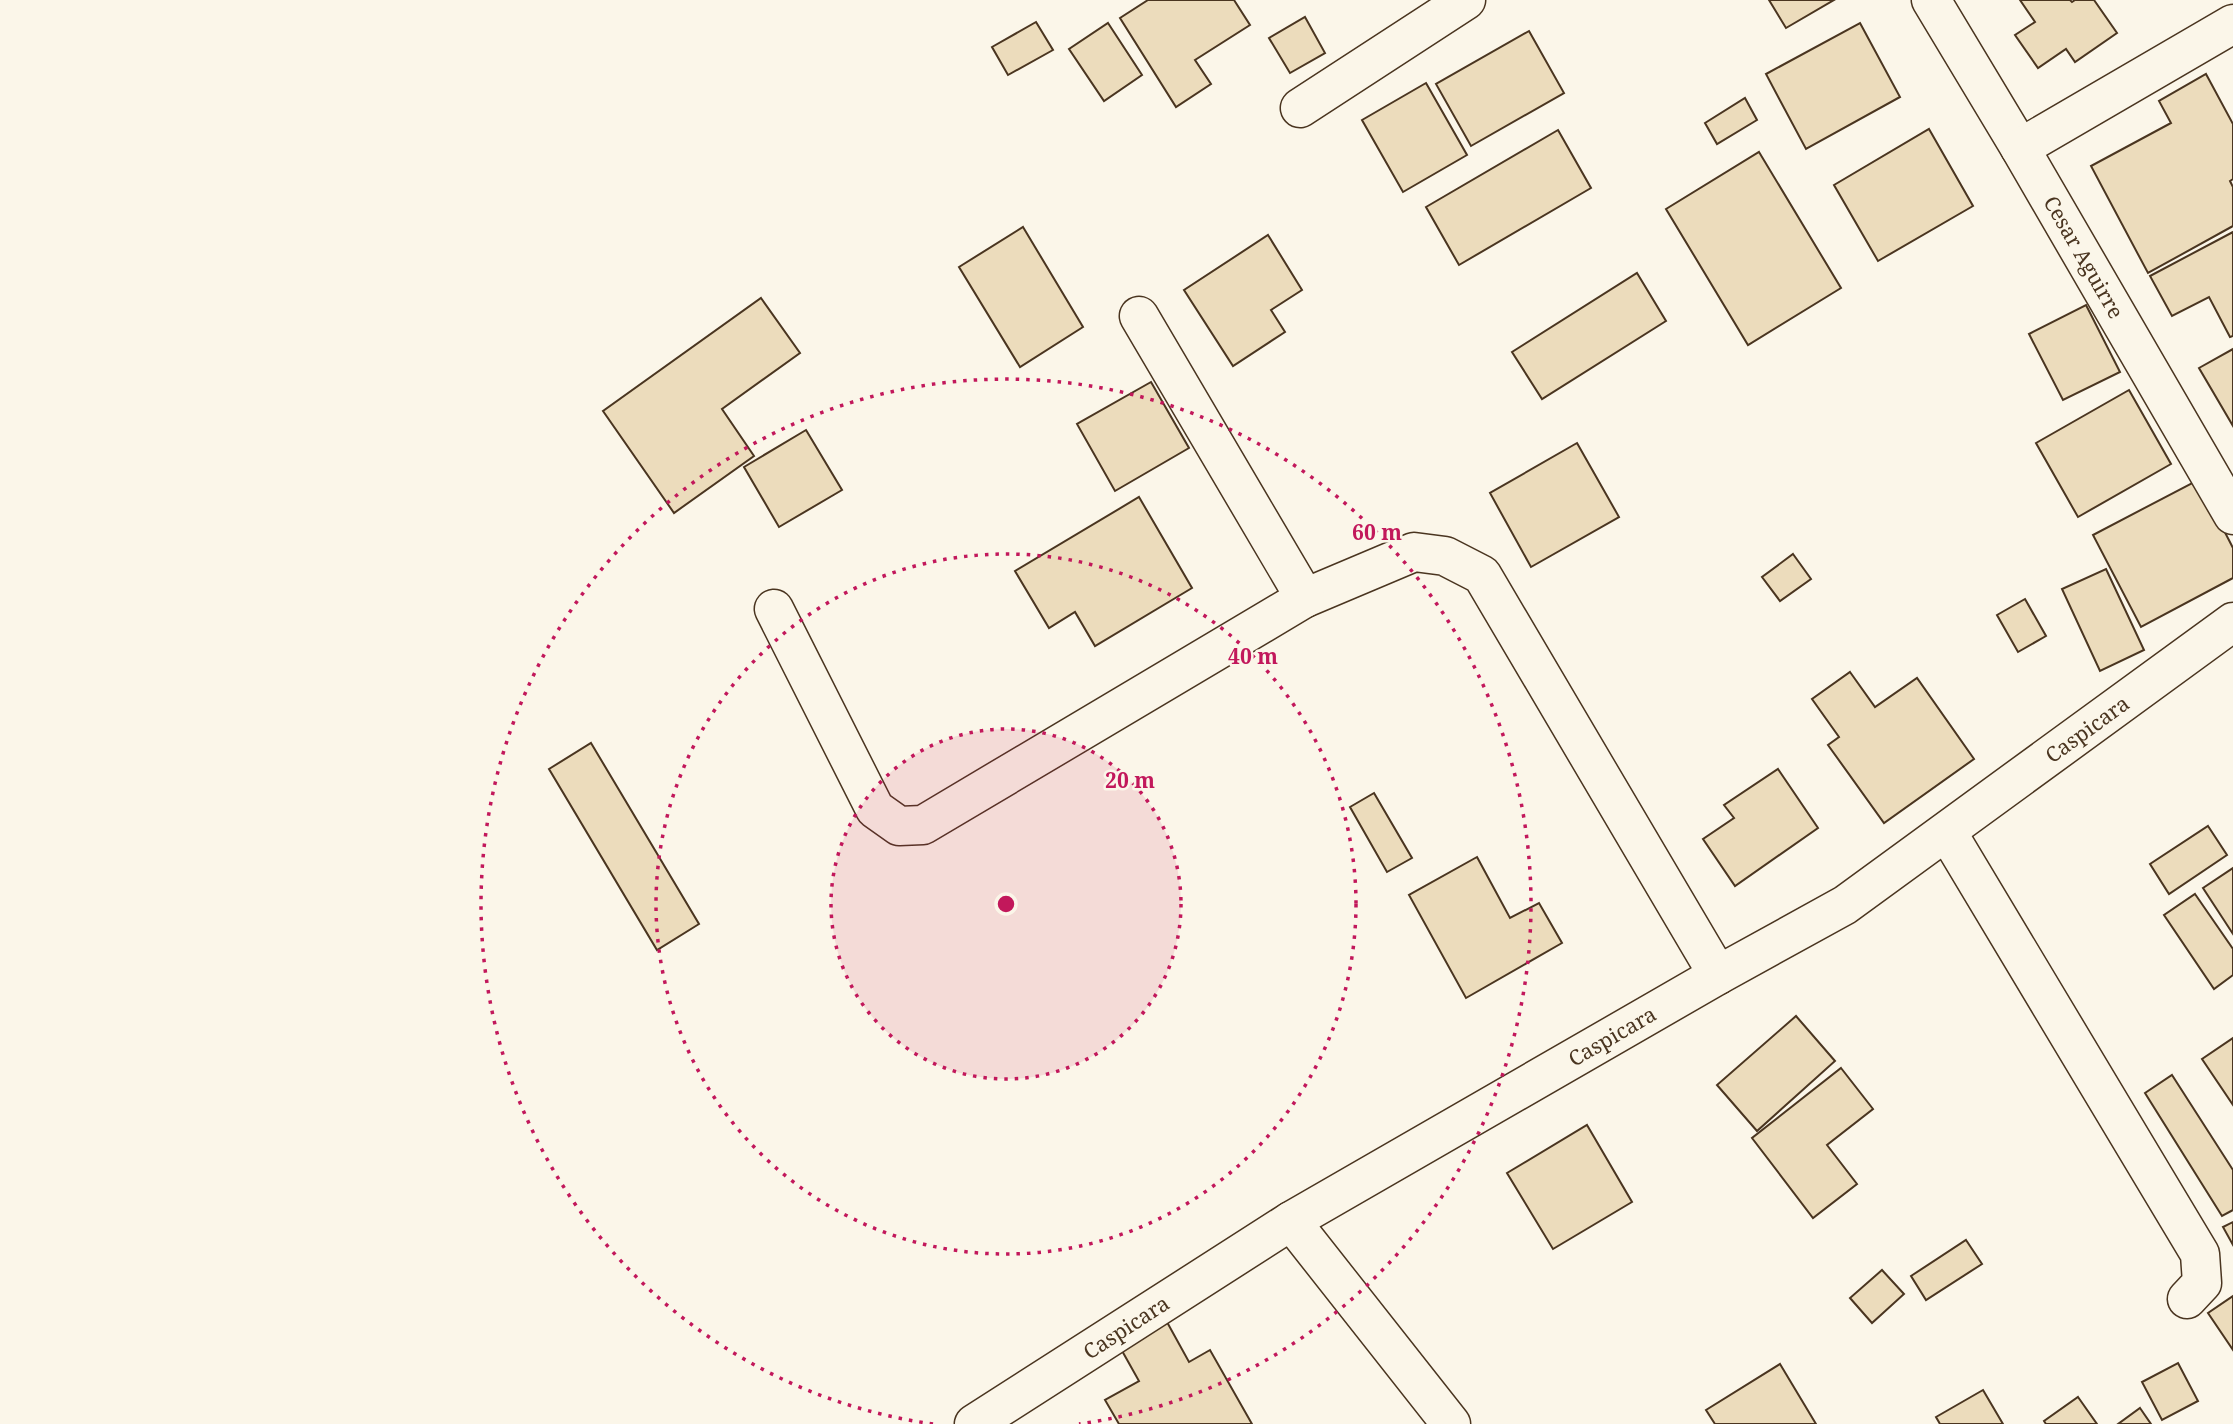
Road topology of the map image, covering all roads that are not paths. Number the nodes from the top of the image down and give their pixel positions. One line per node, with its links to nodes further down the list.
1 (1466, 0): 4 (street)
2 (1931, 0): 5 (street, Cesar Aguirre)
3 (2233, 24): 5 (street)
4 (1300, 108)
5 (2021, 148): 7 (street, Cesar Aguirre)
6 (1139, 316): 8 (street)
7 (2233, 515)
8 (1305, 597): 9 (street); 12 (street)
9 (774, 609)
10 (2233, 622): 11 (street, Caspicara)
11 (1947, 832): 12 (street, Caspicara); 14 (street)
12 (1718, 975): 13 (street, Caspicara)
13 (1291, 1221): 15 (street, Caspicara); 16 (street)
14 (2188, 1299)
15 (974, 1424)
16 (1451, 1424)

